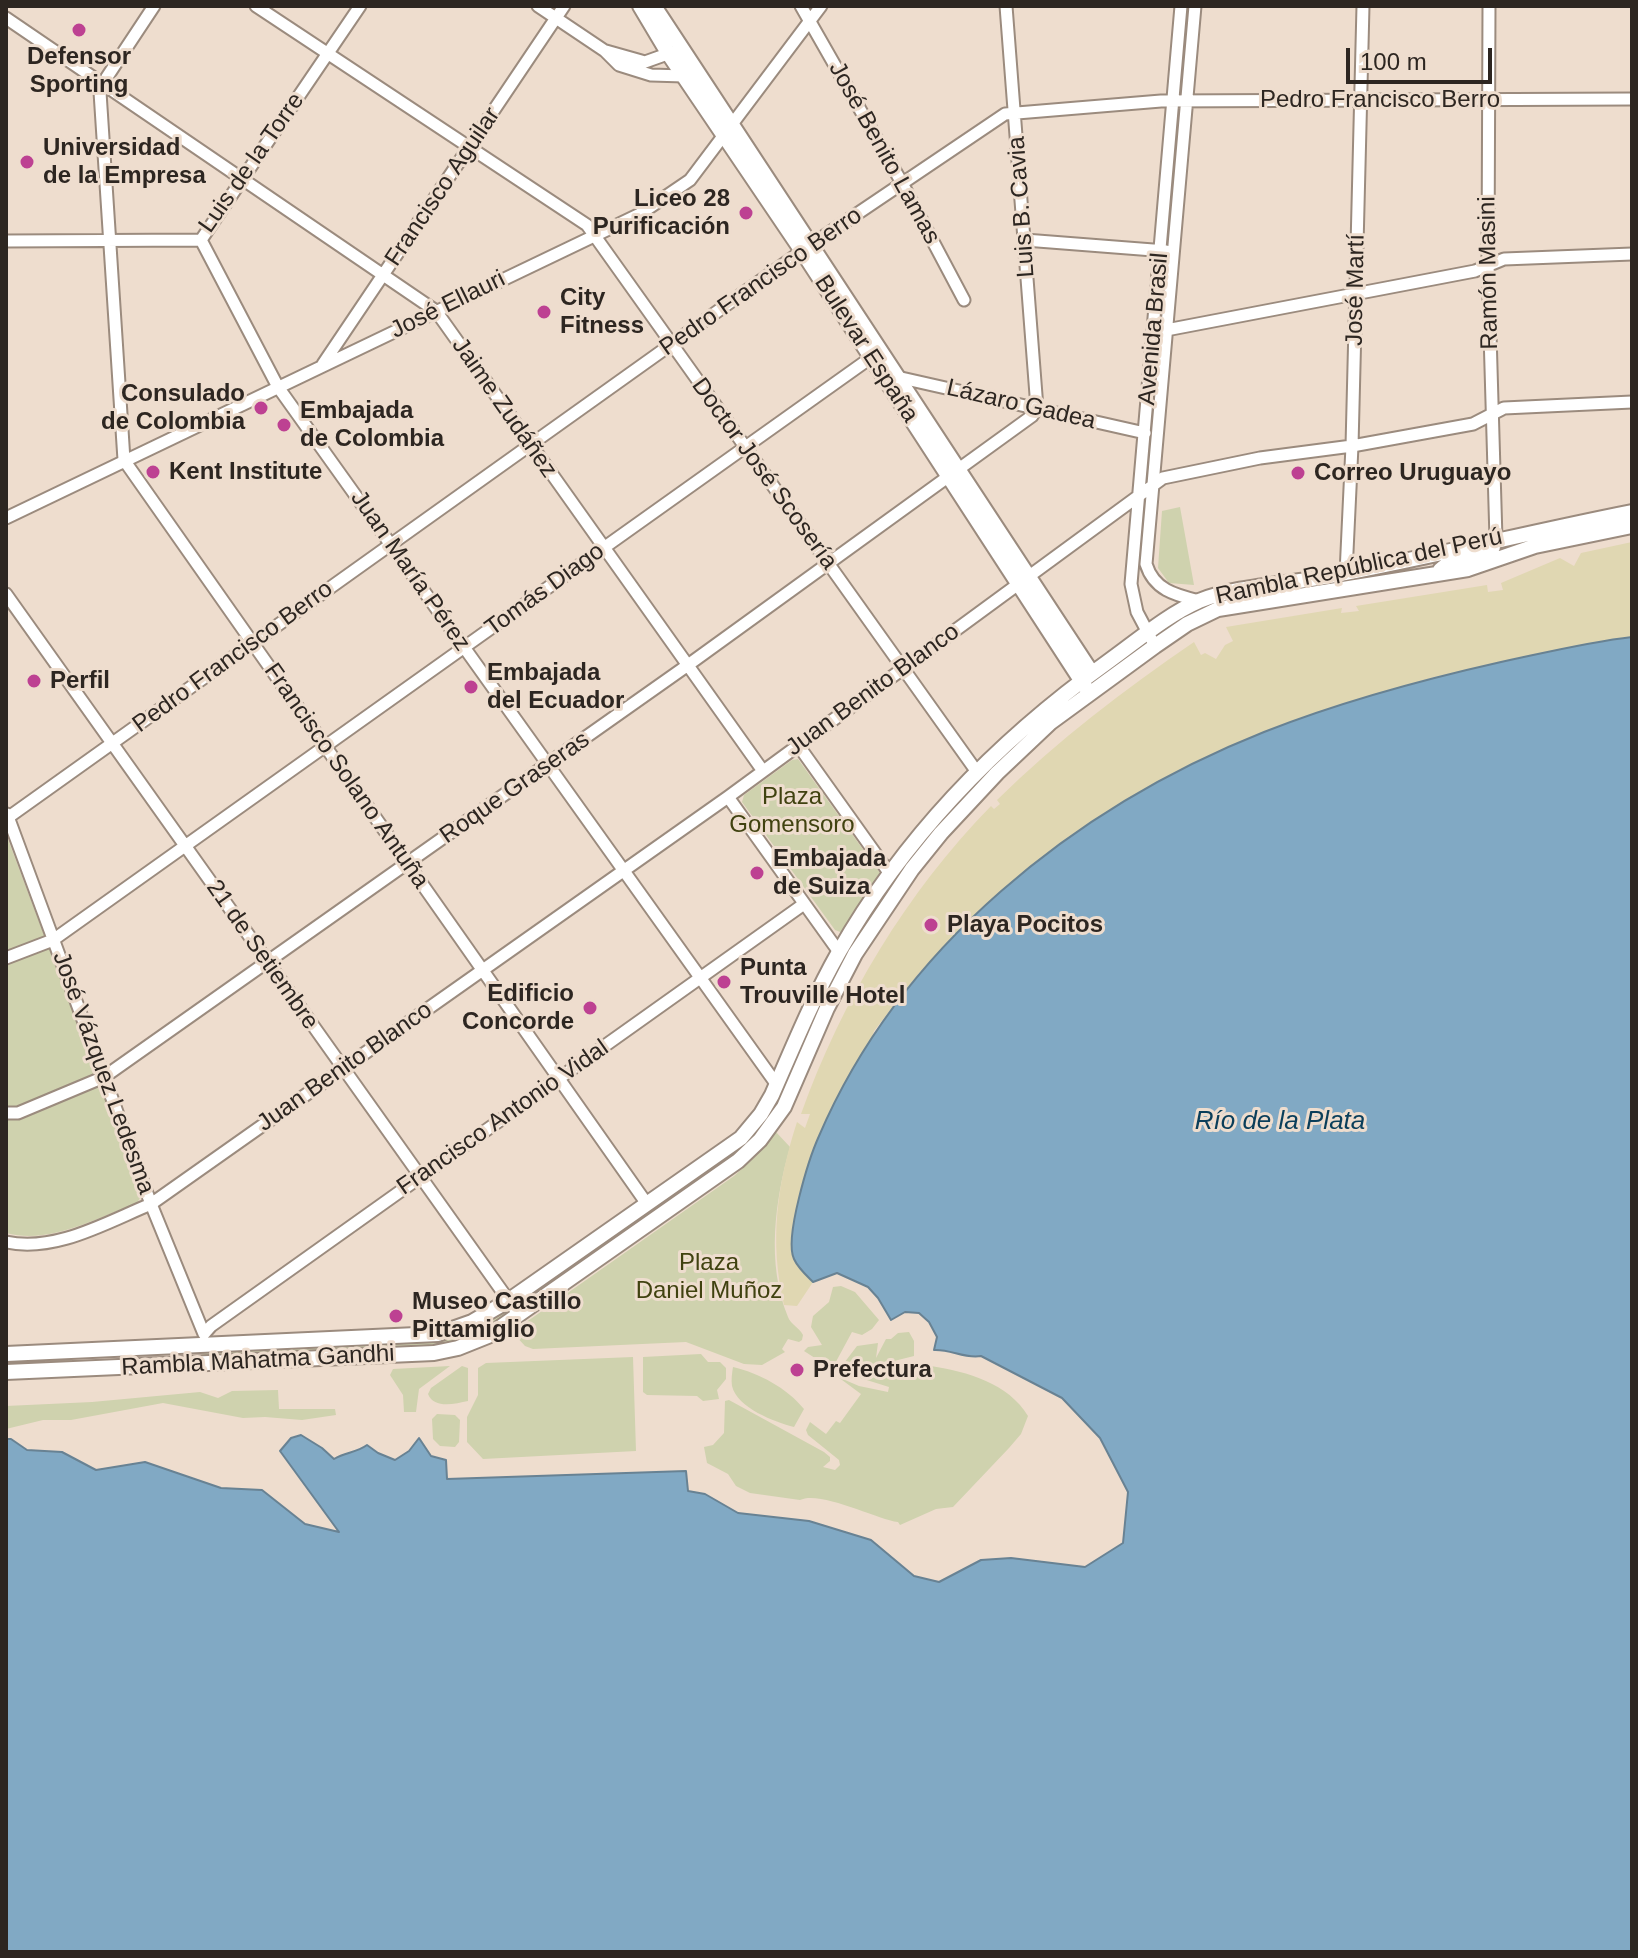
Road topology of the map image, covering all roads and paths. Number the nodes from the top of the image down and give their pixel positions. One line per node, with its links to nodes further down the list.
1 (154, 6): 23 (street)
2 (256, 6): 21 (street, Doctor José Scosería)
3 (360, 6): 21 (street, Luis de la Torre)
4 (538, 6): 16 (street)
5 (564, 6): 16 (street, Francisco Aguilar)
6 (640, 6): 19 (main road, Bulevar España)
7 (654, 6): 20 (main road, Bulevar España)
8 (801, 6): 17 (street, José Benito Lamas)
9 (821, 6): 17 (street, José Ellauri)
10 (1006, 6): 29 (street, Luis B. Cavia)
11 (1181, 6): 27 (street, Avenida Brasil)
12 (1195, 6): 28 (street, Avenida Brasil)
13 (1363, 6): 25 (street, José Martí)
14 (1489, 6): 26 (street, Ramón Masini)
15 (6, 18): 23 (street, Jaime Zudáñez)
16 (556, 18): 18 (street); 31 (street, Francisco Aguilar)
17 (810, 21): 30 (street, José Ellauri); 33 (street, José Benito Lamas)
18 (605, 51): 19 (street); 22 (street)
19 (668, 53): 20 (street); 22 (main road, Bulevar España)
20 (684, 53): 30 (main road, Bulevar España)
21 (327, 54): 31 (street, Doctor José Scosería); 32 (street, Luis de la Torre)
22 (684, 76): 30 (main road, Bulevar España)
23 (103, 84): 32 (street, Jaime Zudáñez); 35 (street)
24 (1632, 99): 26 (street, Pedro Francisco Berro)
25 (1361, 100): 26 (street, Pedro Francisco Berro); 28 (street, Pedro Francisco Berro); 45 (street, José Martí)
26 (1488, 100): 43 (street, Ramón Masini)
27 (1173, 101): 28 (street, Pedro Francisco Berro); 29 (street, Pedro Francisco Berro); 40 (street, Avenida Brasil)
28 (1187, 101): 41 (street, Avenida Brasil)
29 (1015, 112): 33 (street, Pedro Francisco Berro); 37 (street, Luis B. Cavia)
30 (728, 132): 34 (street, José Ellauri); 39 (main road, Bulevar España)
31 (469, 148): 34 (street, Doctor José Scosería); 44 (street, Francisco Aguilar)
32 (242, 179): 36 (street, Luis de la Torre); 44 (street, Jaime Zudáñez)
33 (902, 183): 39 (street, Pedro Francisco Berro); 46 (street, José Benito Lamas)
34 (593, 236): 47 (street, José Ellauri); 50 (street, Doctor José Scosería)
35 (109, 240): 36 (street, Luis de la Torre); 38 (street, Luis de la Torre); 62 (street)
36 (201, 240): 54 (street, Juan María Pérez)
37 (1025, 240): 40 (street); 56 (street, Luis B. Cavia)
38 (6, 241)
39 (806, 248): 50 (street, Pedro Francisco Berro); 51 (main road, Bulevar España)
40 (1161, 251): 41 (street); 49 (street, Avenida Brasil)
41 (1174, 252): 48 (street, Avenida Brasil)
42 (1632, 254): 43 (street)
43 (1488, 265): 45 (street); 57 (street, Ramón Masini)
44 (384, 274): 47 (street, Jaime Zudáñez); 52 (street, Francisco Aguilar)
45 (1355, 294): 48 (street); 60 (street, José Martí)
46 (964, 300)
47 (436, 311): 52 (street, José Ellauri); 59 (street, Jaime Zudáñez)
48 (1168, 329): 49 (street); 64 (street, Avenida Brasil)
49 (1154, 333): 58 (street, Avenida Brasil)
50 (671, 344): 59 (street, Pedro Francisco Berro); 61 (street, Doctor José Scosería)
51 (876, 354): 53 (main road, Bulevar España); 61 (street, Tomás Diago); 63 (main road, Bulevar España)
52 (321, 367): 54 (street, José Ellauri)
53 (897, 377): 56 (street, Lázaro Gadea); 63 (main road, Bulevar España)
54 (278, 387): 62 (street, José Ellauri); 70 (street, Juan María Pérez)
55 (1632, 402): 57 (street, Juan Benito Blanco)
56 (1037, 408): 58 (street, Lázaro Gadea); 63 (street, Roque Graseras)
57 (1492, 414): 60 (street, Juan Benito Blanco); 69 (street, Ramón Masini)
58 (1145, 433): 65 (street, Avenida Brasil)
59 (530, 445): 70 (street, Pedro Francisco Berro); 71 (street, Jaime Zudáñez)
60 (1352, 446): 64 (street, Juan Benito Blanco); 73 (street, José Martí)
61 (744, 447): 71 (street, Tomás Diago); 72 (street, Doctor José Scosería)
62 (124, 460): 67 (street, José Ellauri); 79 (street, Francisco Solano Antuña)
63 (953, 473): 72 (street, Roque Graseras); 75 (main road, Bulevar España)
64 (1153, 484): 65 (street, Juan Benito Blanco); 77 (street, Avenida Brasil)
65 (1138, 495): 75 (street, Juan Benito Blanco); 78 (street, Avenida Brasil)
66 (1632, 512): 69 (main road, Rambla República del Perú)
67 (6, 518)
68 (1632, 526): 74 (main road, Rambla República del Perú)
69 (1496, 539): 73 (main road, Rambla República del Perú); 74 (main road)
70 (391, 543): 79 (street, Pedro Francisco Berro); 80 (street, Juan María Pérez)
71 (603, 548): 80 (street, Tomás Diago); 81 (street, Jaime Zudáñez)
72 (827, 563): 81 (street, Roque Graseras); 82 (street, Doctor José Scosería)
73 (1346, 573): 77 (main road, Rambla República del Perú)
74 (1436, 574): 78 (main road, Rambla República del Perú)
75 (1023, 579): 82 (street, Juan Benito Blanco); 83 (main road, Bulevar España)
76 (6, 594): 84 (street, 21 de Setiembre)
77 (1199, 601): 78 (main road, Rambla República del Perú)
78 (1151, 640): 83 (main road, Rambla República del Perú)
79 (253, 643): 84 (street, Pedro Francisco Berro); 86 (street, Francisco Solano Antuña)
80 (464, 648): 86 (street, Tomás Diago); 87 (street, Juan María Pérez)
81 (688, 665): 87 (street, Roque Graseras); 88 (street, Jaime Zudáñez)
82 (903, 668): 85 (street, Juan Benito Blanco); 89 (street, Doctor José Scosería)
83 (1088, 683): 89 (main road, Rambla República del Perú); 111 (main road, Rambla República del Perú)
84 (112, 744): 91 (street, Pedro Francisco Berro); 92 (street, 21 de Setiembre)
85 (798, 745): 88 (street, Juan Benito Blanco); 95 (street)
86 (325, 746): 92 (street, Tomás Diago); 93 (street, Francisco Solano Antuña)
87 (547, 765): 93 (street, Roque Graseras); 94 (street, Juan María Pérez)
88 (763, 771): 90 (street, Juan Benito Blanco)
89 (977, 772): 95 (main road, Rambla República del Perú)
90 (728, 797): 94 (street, Juan Benito Blanco); 96 (street)
91 (7, 816): 97 (street, José Vázquez Ledesma)
92 (185, 847): 97 (street, Tomás Diago); 100 (street, 21 de Setiembre)
93 (407, 863): 100 (street, Roque Graseras); 101 (street, Francisco Solano Antuña)
94 (623, 870): 101 (street, Juan Benito Blanco); 102 (street, Juan María Pérez)
95 (890, 874): 98 (main road, Rambla República del Perú)
96 (804, 904): 98 (street); 102 (street, Francisco Antonio Vidal)
97 (53, 940): 99 (street, Tomás Diago); 104 (street, José Vázquez Ledesma)
98 (839, 952): 106 (main road, Rambla República del Perú)
99 (6, 958)
100 (267, 962): 103 (street, 21 de Setiembre); 104 (street, Roque Graseras)
101 (483, 970): 103 (street, Juan Benito Blanco); 105 (street, Francisco Solano Antuña)
102 (701, 978): 105 (street, Francisco Antonio Vidal); 106 (street, Juan María Pérez)
103 (343, 1069): 108 (street, 21 de Setiembre); 109 (street, Juan Benito Blanco)
104 (104, 1077): 107 (street, Roque Graseras); 109 (street, José Vázquez Ledesma)
105 (559, 1078): 108 (street, Francisco Antonio Vidal); 110 (street, Francisco Solano Antuña)
106 (777, 1085): 110 (main road, Rambla República del Perú)
107 (6, 1113)
108 (419, 1177): 114 (street, 21 de Setiembre); 116 (street, Francisco Antonio Vidal)
109 (151, 1204): 112 (street, Juan Benito Blanco); 116 (street, José Vázquez Ledesma)
110 (647, 1204): 113 (main road); 114 (main road, Rambla Mahatma Gandhi)
111 (661, 1216): 113 (main road, Rambla Mahatma Gandhi)
112 (6, 1242)
113 (561, 1286): 115 (main road, Rambla Mahatma Gandhi)
114 (508, 1301): 115 (street, 21 de Setiembre); 116 (main road, Rambla Mahatma Gandhi)
115 (519, 1315): 118 (main road, Rambla Mahatma Gandhi)
116 (203, 1340): 117 (main road, Rambla Mahatma Gandhi); 118 (main road)
117 (6, 1354)
118 (62, 1370): 119 (main road, Rambla Mahatma Gandhi)
119 (6, 1372)

